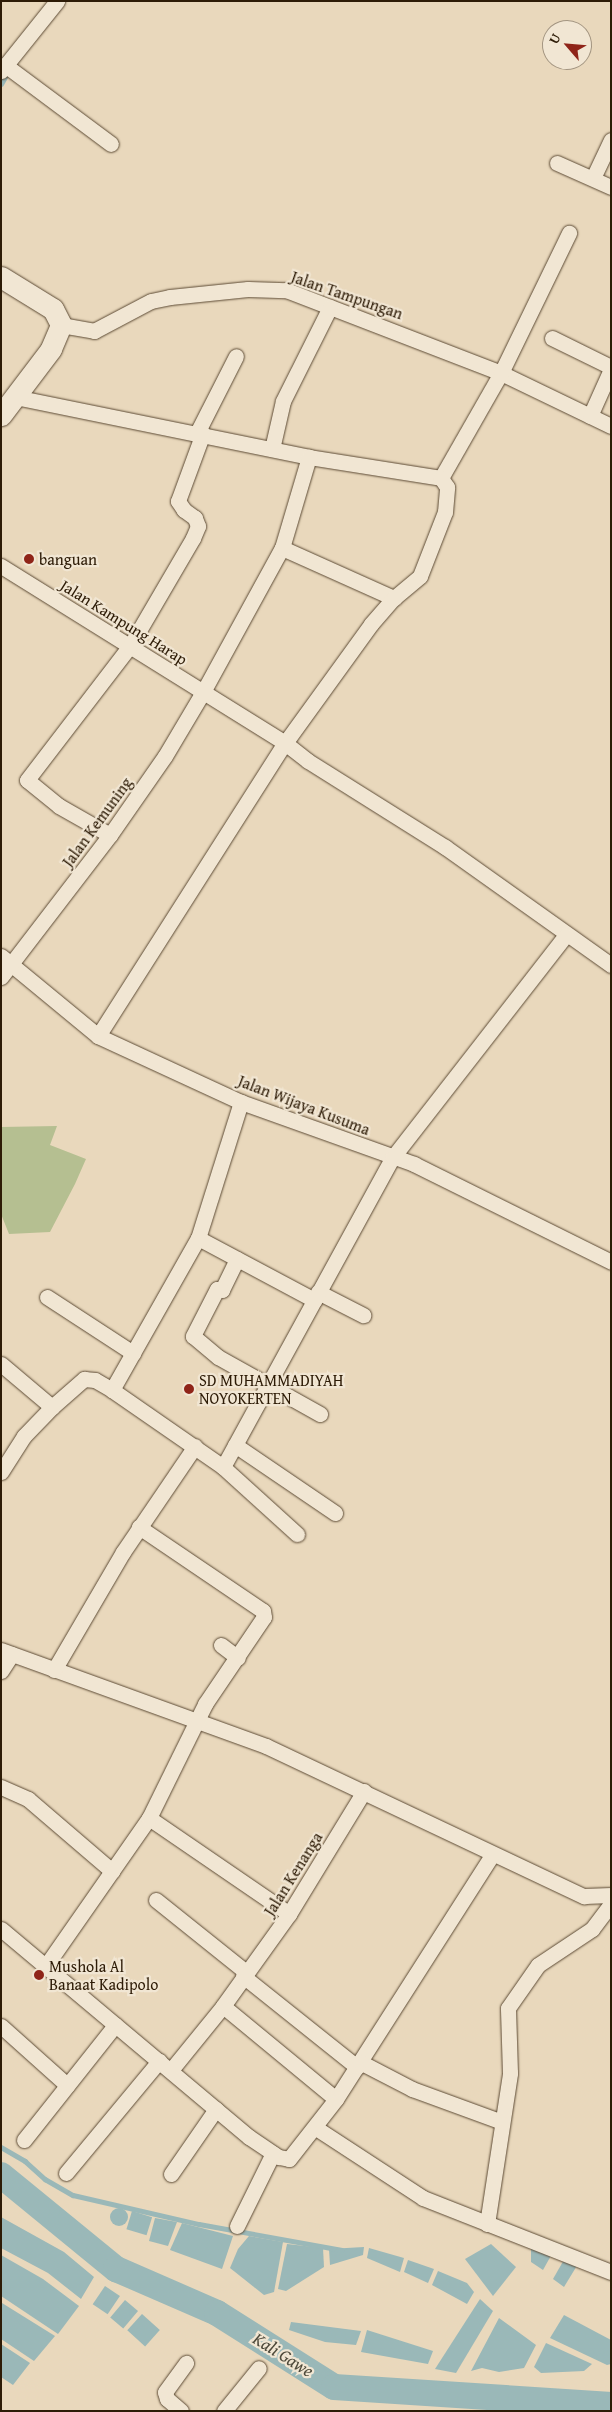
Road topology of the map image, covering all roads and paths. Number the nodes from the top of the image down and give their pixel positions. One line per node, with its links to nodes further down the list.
1 (57, 1): 2 (street)
2 (7, 69): 4 (street)
3 (611, 140): 6 (street)
4 (111, 144)
5 (557, 162): 6 (street)
6 (593, 178): 7 (street)
7 (611, 187)
8 (569, 233): 14 (street)
9 (1, 277): 11 (main road)
10 (330, 307): 11 (street, Jalan Tampungan); 14 (street, Jalan Tampungan); 21 (street)
11 (61, 325): 16 (main road)
12 (552, 338): 15 (street)
13 (236, 356): 20 (street)
14 (502, 372): 18 (street, Jalan Tampungan); 23 (street)
15 (610, 373): 18 (street)
16 (15, 397): 17 (main road); 20 (street)
17 (1, 415)
18 (590, 416): 19 (street, Jalan Tampungan)
19 (611, 426)
20 (200, 433): 21 (street); 27 (street)
21 (272, 449): 22 (street)
22 (309, 457): 23 (street); 24 (street, Jalan Kemuning)
23 (441, 478): 26 (street)
24 (282, 548): 26 (street); 28 (street, Jalan Kemuning)
25 (1, 566): 27 (street, Jalan Kampung Harap)
26 (394, 598): 29 (street)
27 (130, 646): 28 (street, Jalan Kampung Harap); 30 (street)
28 (203, 692): 29 (street, Jalan Kampung Harap); 30 (street, Jalan Kemuning)
29 (285, 743): 31 (street, Jalan Kampung Harap); 34 (street)
30 (110, 835): 33 (street, Jalan Kemuning)
31 (566, 935): 32 (street, Jalan Kampung Harap); 36 (street)
32 (611, 965)
33 (4, 966): 34 (street, Jalan Wijaya Kusuma)
34 (98, 1036): 35 (street, Jalan Wijaya Kusuma)
35 (241, 1102): 36 (street, Jalan Wijaya Kusuma); 37 (street)
36 (392, 1157): 39 (street, Jalan Wijaya Kusuma); 40 (street)
37 (198, 1238): 38 (street); 43 (street)
38 (237, 1259): 40 (street); 45 (street)
39 (611, 1262)
40 (316, 1296): 42 (street); 45 (street)
41 (48, 1297): 43 (street)
42 (364, 1315)
43 (133, 1352): 46 (street)
44 (1, 1364): 47 (street)
45 (267, 1386): 48 (street); 49 (street)
46 (112, 1390): 47 (street); 50 (street)
47 (52, 1407): 52 (street)
48 (320, 1414)
49 (235, 1445): 51 (street); 53 (street)
50 (195, 1446): 51 (street); 54 (street)
51 (223, 1467): 55 (street)
52 (1, 1472)
53 (335, 1513)
54 (139, 1527): 58 (street); 59 (street)
55 (297, 1534)
56 (221, 1645): 58 (street)
57 (6, 1652): 59 (street); 60 (street)
58 (238, 1658): 61 (street)
59 (54, 1670): 61 (street)
60 (1, 1671)
61 (196, 1720): 63 (street); 64 (street)
62 (1, 1788): 66 (street)
63 (364, 1791): 65 (street); 70 (street, Jalan Kenanga)
64 (149, 1818): 66 (street); 70 (street)
65 (492, 1855): 67 (street); 77 (street)
66 (112, 1871): 72 (street)
67 (611, 1894)
68 (156, 1900): 73 (street)
69 (611, 1904): 82 (street)
70 (290, 1914): 73 (street, Jalan Kenanga)
71 (1, 1930): 72 (street)
72 (45, 1968): 75 (street)
73 (245, 1974): 74 (street, Jalan Kenanga); 77 (street)
74 (223, 2006): 78 (street, Jalan Kenanga); 80 (street)
75 (115, 2025): 78 (street); 79 (street)
76 (1, 2026): 79 (street)
77 (359, 2064): 80 (street); 82 (street)
78 (165, 2065): 81 (street); 86 (street, Jalan Kenanga)
79 (67, 2084): 84 (street)
80 (336, 2099): 83 (street)
81 (216, 2109): 85 (street); 87 (street)
82 (502, 2122): 88 (street)
83 (316, 2128): 85 (street); 88 (street)
84 (24, 2140)
85 (273, 2153): 89 (street)
86 (66, 2173)
87 (171, 2174)
88 (487, 2224): 90 (street)
89 (237, 2226)
90 (611, 2272)
91 (186, 2363): 93 (street)
92 (259, 2368): 94 (street)
93 (181, 2411)
94 (224, 2411)

